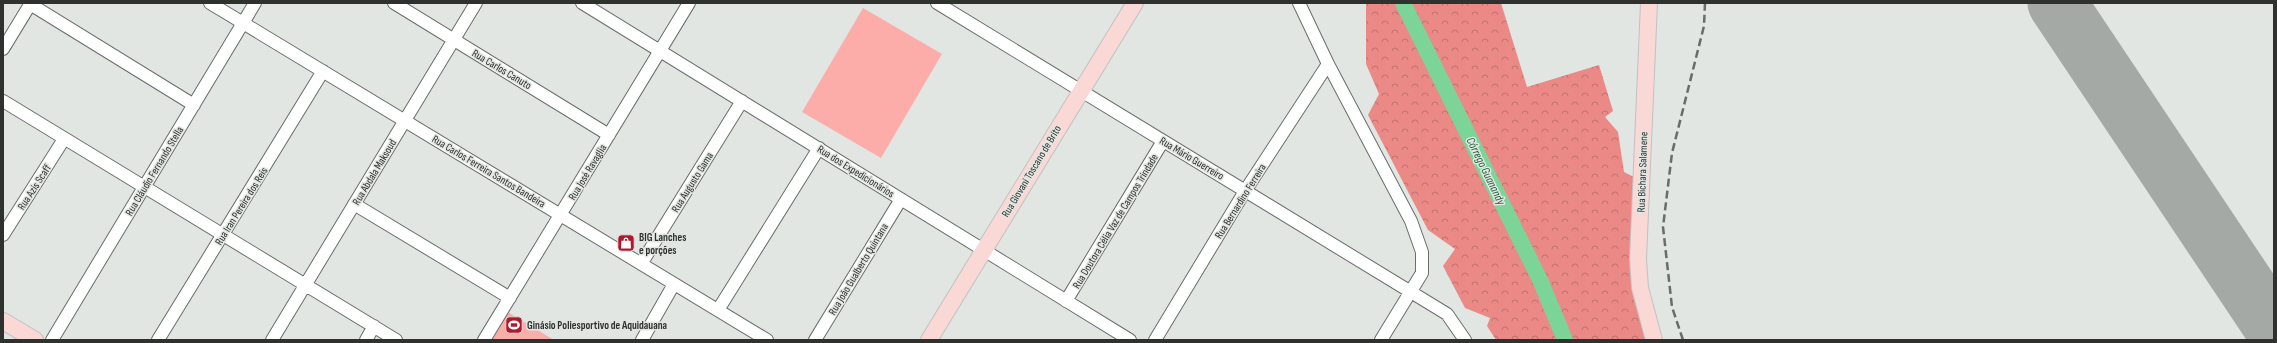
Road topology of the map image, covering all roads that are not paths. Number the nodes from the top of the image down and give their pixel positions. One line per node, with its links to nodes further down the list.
1 (210, 3): 12 (street, Rua Carlos Ferreira Santos Bandeira)
2 (255, 3): 12 (street, Rua Cláudio Fernando Stella)
3 (394, 3): 13 (street, Rua Carlos Canuto)
4 (476, 3): 13 (street, Rua Abdala Maksoud)
5 (582, 3): 15 (street, Rua dos Expedicionários)
6 (690, 3): 15 (street, Rua José Ravaglia)
7 (937, 3): 18 (street, Rua Mário Guerreiro)
8 (1135, 3): 18 (main road, Rua Giovani Toscano de Brito)
9 (1299, 3): 16 (street)
10 (1649, 3): 59 (main road, Rua Bichara Salamene)
11 (30, 4): 14 (street); 21 (street)
12 (243, 23): 17 (street, Rua Carlos Ferreira Santos Bandeira); 21 (street, Rua Cláudio Fernando Stella)
13 (454, 40): 22 (street, Rua Abdala Maksoud); 23 (street, Rua Carlos Canuto)
14 (3, 49)
15 (660, 50): 20 (street, Rua dos Expedicionários); 23 (street, Rua José Ravaglia)
16 (1328, 64): 28 (street, Rua Bernardino Ferreira); 38 (street)
17 (323, 71): 22 (street, Rua Carlos Ferreira Santos Bandeira); 33 (street, Rua Iran Pereira dos Reis)
18 (1080, 90): 25 (street, Rua Mário Guerreiro); 34 (main road, Rua Giovani Toscano de Brito)
19 (3, 101): 24 (street)
20 (742, 101): 26 (street, Rua dos Expedicionários); 35 (street, Rua Augusto Gama)
21 (194, 105): 27 (street, Rua Cláudio Fernando Stella)
22 (405, 121): 30 (street, Rua Abdala Maksoud); 31 (street, Rua Carlos Ferreira Santos Bandeira)
23 (609, 135): 31 (street, Rua José Ravaglia)
24 (64, 139): 27 (street); 32 (street, Rua Azis Scaff)
25 (1163, 141): 28 (street, Rua Mário Guerreiro); 40 (street, Rua Doutora Célia Vaz de Campos Trindade)
26 (819, 148): 29 (street, Rua dos Expedicionários); 41 (street)
27 (144, 187): 33 (street); 45 (street, Rua Cláudio Fernando Stella)
28 (1245, 191): 38 (street, Rua Mário Guerreiro); 56 (street, Rua Bernardino Ferreira)
29 (901, 199): 34 (street, Rua dos Expedicionários); 53 (street, Rua João Gualberto Quintana)
30 (354, 204): 37 (street, Rua Abdala Maksoud); 39 (street)
31 (560, 215): 35 (street, Rua Carlos Ferreira Santos Bandeira); 39 (street, Rua José Ravaglia)
32 (3, 235)
33 (223, 235): 37 (street); 46 (street, Rua Iran Pereira dos Reis)
34 (983, 250): 40 (street, Rua dos Expedicionários); 54 (main road, Rua Giovani Toscano de Brito)
35 (641, 264): 36 (street, Rua Carlos Ferreira Santos Bandeira)
36 (674, 284): 41 (street, Rua Carlos Ferreira Santos Bandeira); 51 (street)
37 (305, 285): 43 (street); 47 (street, Rua Abdala Maksoud)
38 (1410, 292): 57 (street); 58 (street, Rua Mário Guerreiro)
39 (510, 298): 50 (street, Rua José Ravaglia)
40 (1066, 301): 55 (street, Rua dos Expedicionários)
41 (718, 310): 52 (street, Rua Carlos Ferreira Santos Bandeira)
42 (3, 321): 44 (main road)
43 (374, 326): 48 (street); 49 (street)
44 (35, 340)
45 (52, 340)
46 (158, 340)
47 (272, 340)
48 (366, 340)
49 (396, 340)
50 (484, 340)
51 (642, 340)
52 (768, 340)
53 (815, 340)
54 (929, 340)
55 (1130, 340)
56 (1155, 340)
57 (1381, 340)
58 (1465, 340)
59 (1654, 340)

